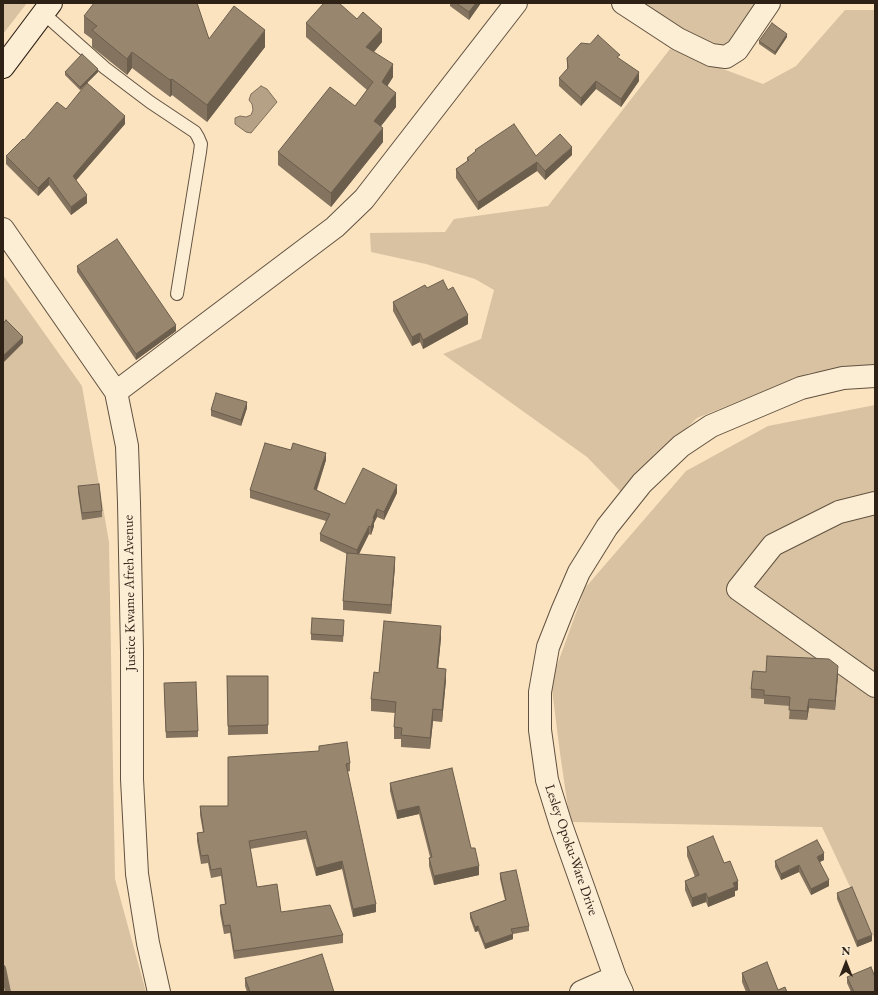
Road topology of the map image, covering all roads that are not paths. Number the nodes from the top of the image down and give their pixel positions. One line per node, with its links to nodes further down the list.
1 (516, 3): 9 (street)
2 (623, 3): 3 (street)
3 (769, 3)
4 (47, 8): 5 (street); 7 (lane)
5 (3, 67)
6 (3, 228): 9 (street, Justice Kwame Afreh Avenue)
7 (177, 294)
8 (875, 376): 12 (street, Lesley Opoku-Ware Drive)
9 (116, 392): 13 (street, Justice Kwame Afreh Avenue)
10 (875, 503): 11 (street)
11 (875, 686)
12 (619, 984): 14 (street)
13 (159, 992)
14 (581, 992)

